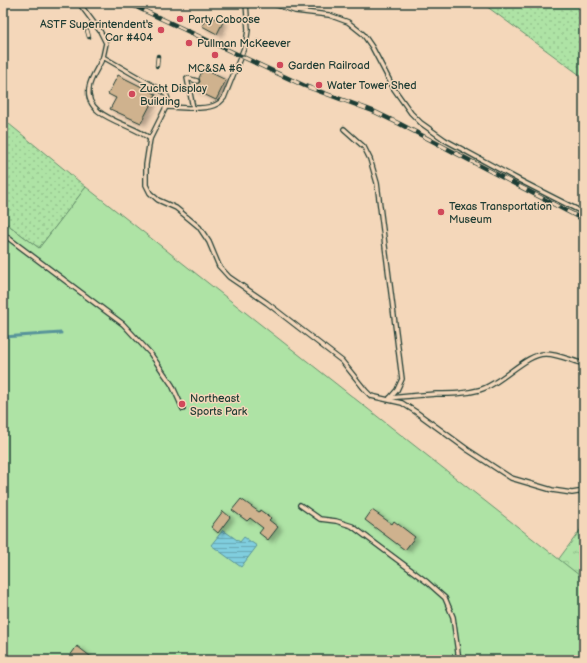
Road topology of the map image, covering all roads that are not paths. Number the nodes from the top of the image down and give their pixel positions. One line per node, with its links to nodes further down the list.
1 (79, 3): 4 (lane)
2 (246, 3): 7 (lane)
3 (271, 3): 12 (lane)
4 (104, 57): 8 (lane); 11 (lane)
5 (197, 81): 9 (lane)
6 (220, 92): 7 (lane)
7 (226, 94): 9 (lane)
8 (166, 107): 9 (lane); 11 (lane)
9 (193, 108)
10 (344, 129): 15 (lane)
11 (150, 139): 16 (lane)
12 (584, 213)
13 (3, 234): 17 (lane)
14 (584, 364): 15 (lane)
15 (390, 398): 16 (lane)
16 (384, 399): 18 (lane)
17 (184, 409)
18 (584, 491)
19 (300, 505): 20 (lane)
20 (459, 660)

